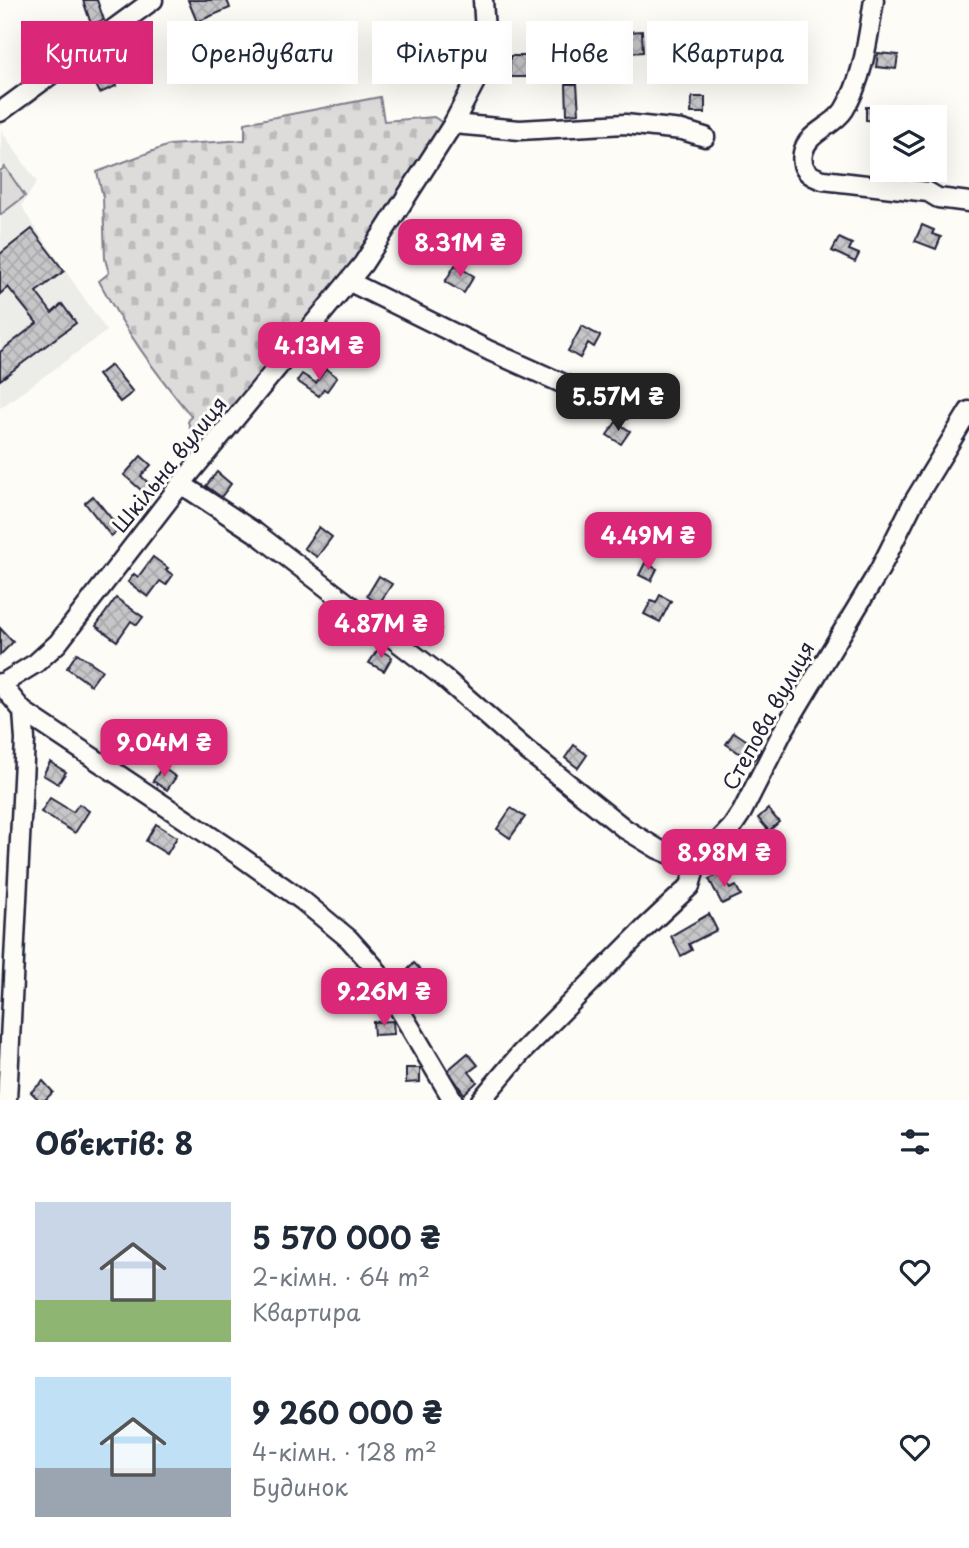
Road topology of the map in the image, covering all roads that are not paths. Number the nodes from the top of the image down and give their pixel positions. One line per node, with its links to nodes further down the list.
1 (153, 0): 4 (street)
2 (483, 0): 5 (street, Шкільна вулиця)
3 (873, 0): 7 (street)
4 (0, 112)
5 (453, 124): 6 (street); 8 (street, Шкільна вулиця)
6 (705, 137)
7 (969, 202)
8 (350, 282): 9 (street); 11 (street, Шкільна вулиця)
9 (622, 410)
10 (969, 411): 14 (street, Степова вулиця)
11 (181, 484): 12 (street, Шкільна вулиця); 14 (street)
12 (1, 684): 13 (street)
13 (23, 711): 15 (street); 16 (street)
14 (696, 864): 17 (street, Степова вулиця)
15 (7, 1100)
16 (453, 1100)
17 (481, 1100)

